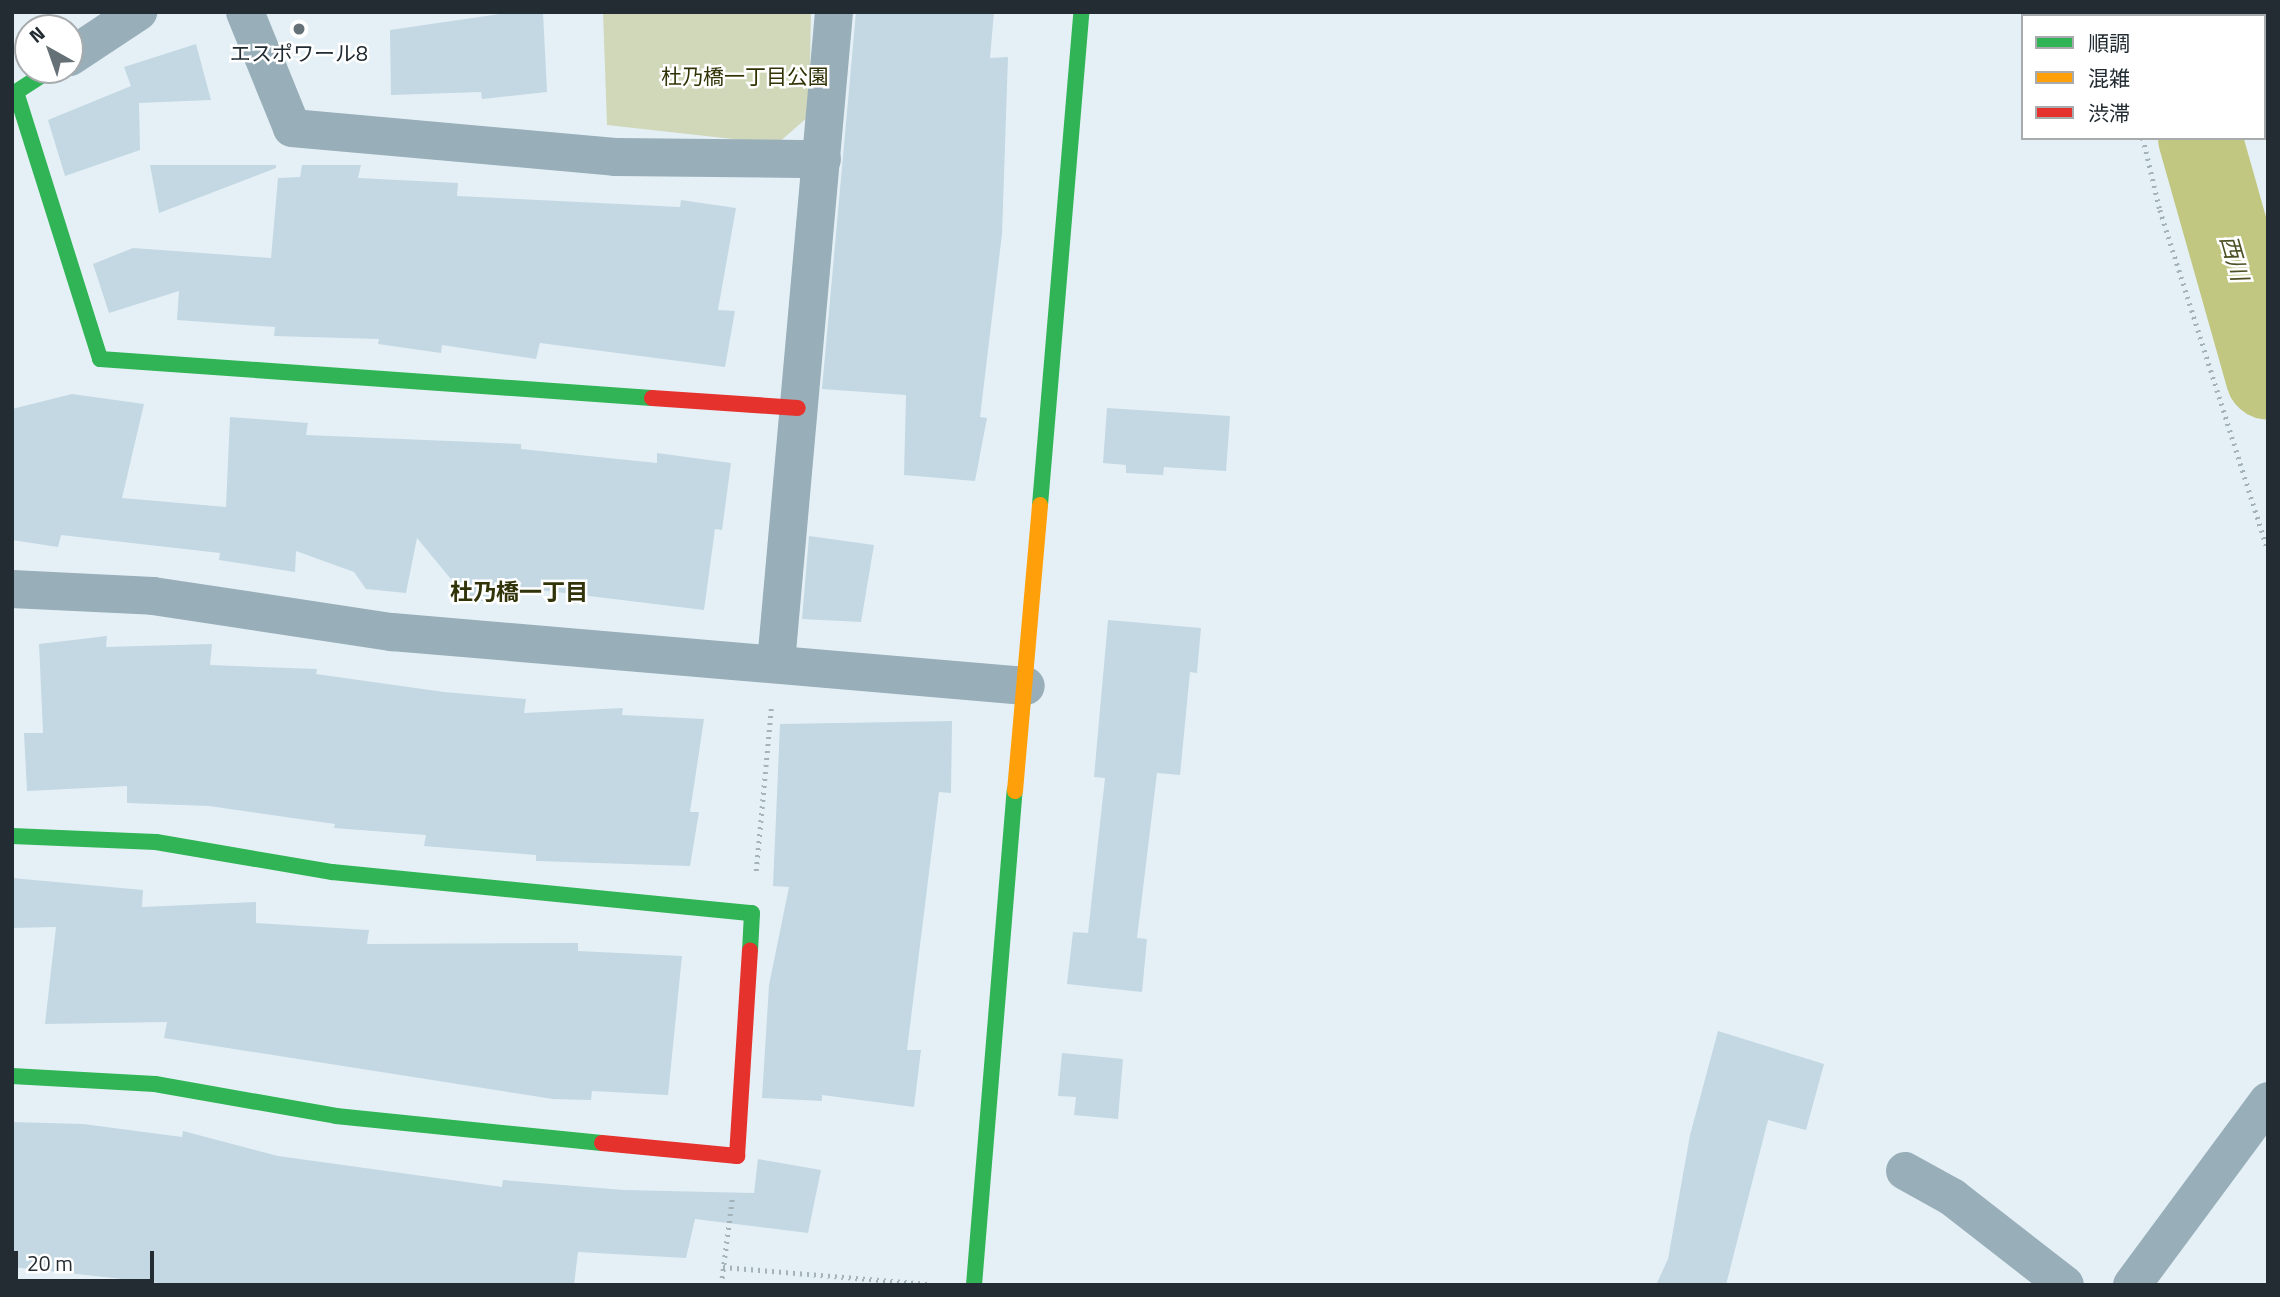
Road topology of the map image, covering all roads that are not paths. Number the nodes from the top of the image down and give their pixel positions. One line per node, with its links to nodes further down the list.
1 (138, 12): 5 (street)
2 (245, 12): 7 (street)
3 (834, 12): 7 (street)
4 (1082, 12): 11 (street)
5 (84, 48)
6 (28, 84): 8 (street)
7 (822, 159): 8 (street)
8 (798, 408): 10 (street)
9 (12, 589): 10 (street)
10 (776, 663): 11 (street)
11 (1026, 685): 16 (street)
12 (12, 836): 13 (street)
13 (12, 1076)
14 (2268, 1101): 18 (street)
15 (1905, 1171): 17 (street)
16 (974, 1285)
17 (2066, 1285)
18 (2132, 1285)

